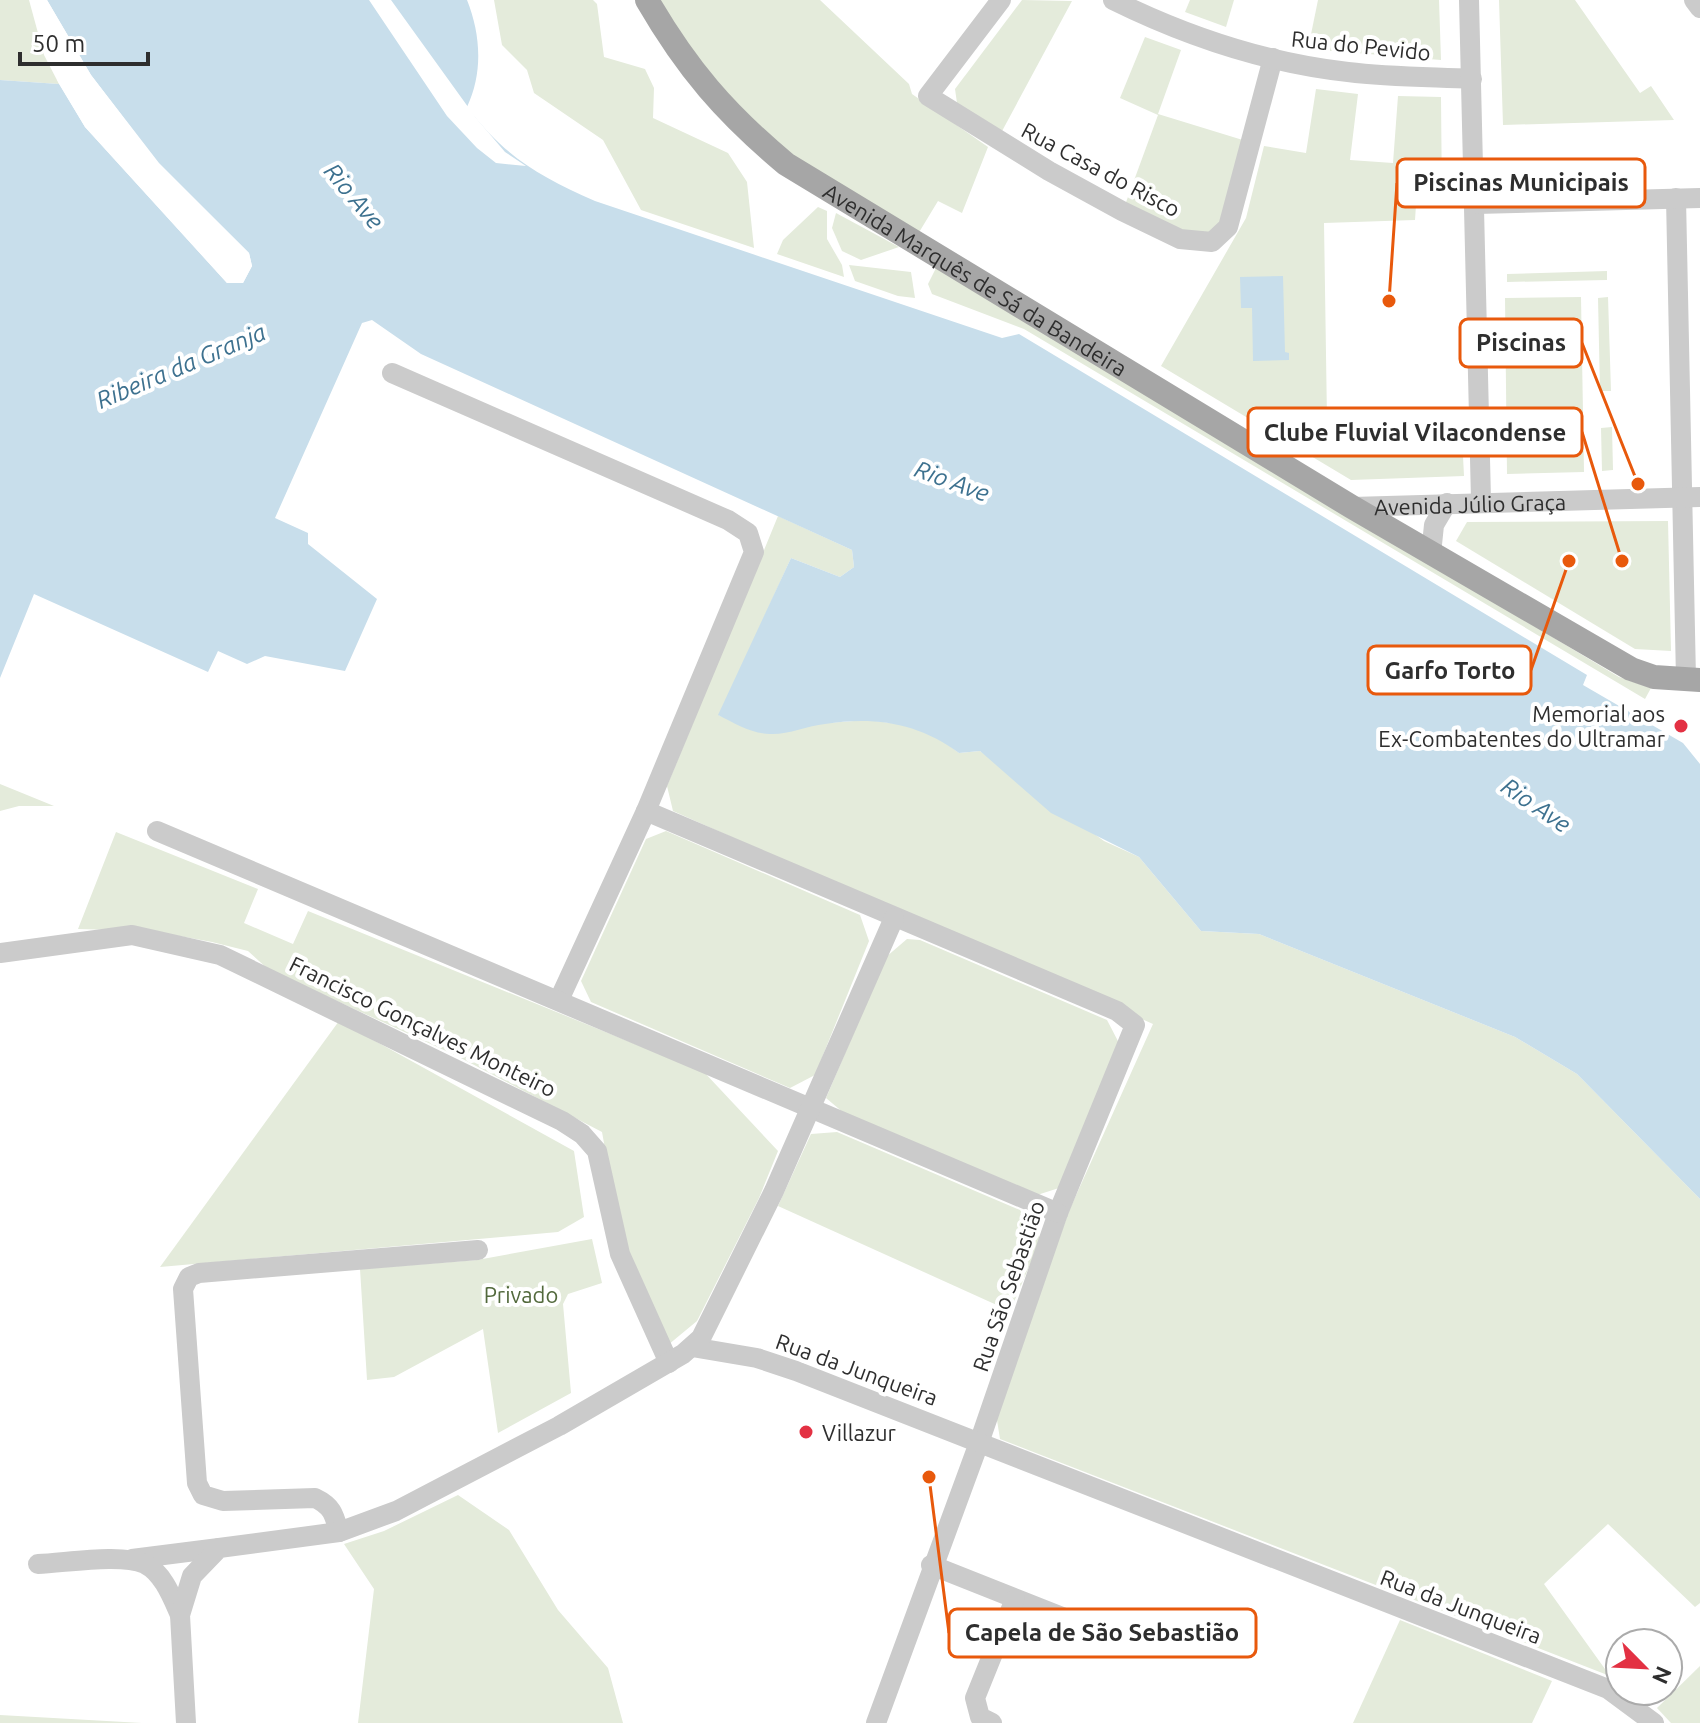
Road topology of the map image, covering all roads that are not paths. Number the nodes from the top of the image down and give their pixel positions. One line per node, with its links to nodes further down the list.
1 (647, 0): 16 (main road, Avenida Marquês de Sá da Bandeira)
2 (1001, 0): 7 (street, Rua Casa do Risco)
3 (1113, 0): 7 (street, Rua do Pevido)
4 (1469, 0): 8 (street)
5 (1694, 0): 6 (street)
6 (1700, 8)
7 (1273, 58): 8 (street, Rua do Pevido)
8 (1472, 79): 11 (street)
9 (1676, 198): 10 (street); 11 (street); 13 (street)
10 (1700, 198)
11 (1476, 204): 14 (street)
12 (392, 373): 19 (street)
13 (1691, 497): 14 (street, Avenida Júlio Graça); 18 (street)
14 (1481, 500): 15 (street, Avenida Júlio Graça)
15 (1447, 503): 16 (street, Avenida Júlio Graça); 17 (street)
16 (1352, 507): 17 (main road, Avenida Marquês de Sá da Bandeira)
17 (1431, 554): 18 (main road, Avenida Marquês de Sá da Bandeira)
18 (1693, 680)
19 (646, 811): 21 (street); 23 (street)
20 (157, 831): 23 (street)
21 (894, 918): 24 (street); 25 (street, Rua São Sebastião)
22 (0, 953): 28 (street, Francisco Gonçalves Monteiro)
23 (559, 1000): 24 (street)
24 (813, 1107): 25 (street); 27 (street)
25 (1058, 1213): 29 (street, Rua São Sebastião)
26 (478, 1250): 30 (street)
27 (692, 1347): 28 (street); 29 (street, Rua da Junqueira)
28 (669, 1363): 30 (street)
29 (980, 1440): 34 (street, Rua São Sebastião); 41 (street, Rua da Junqueira)
30 (339, 1532): 31 (street)
31 (219, 1548): 32 (street); 36 (street)
32 (127, 1560): 33 (street); 36 (street)
33 (38, 1564)
34 (931, 1565): 35 (street); 39 (street, Rua São Sebastião)
35 (1015, 1599): 37 (street); 40 (street)
36 (180, 1615): 38 (street)
37 (1123, 1641)
38 (186, 1723)
39 (876, 1723)
40 (992, 1723)
41 (1654, 1723)

